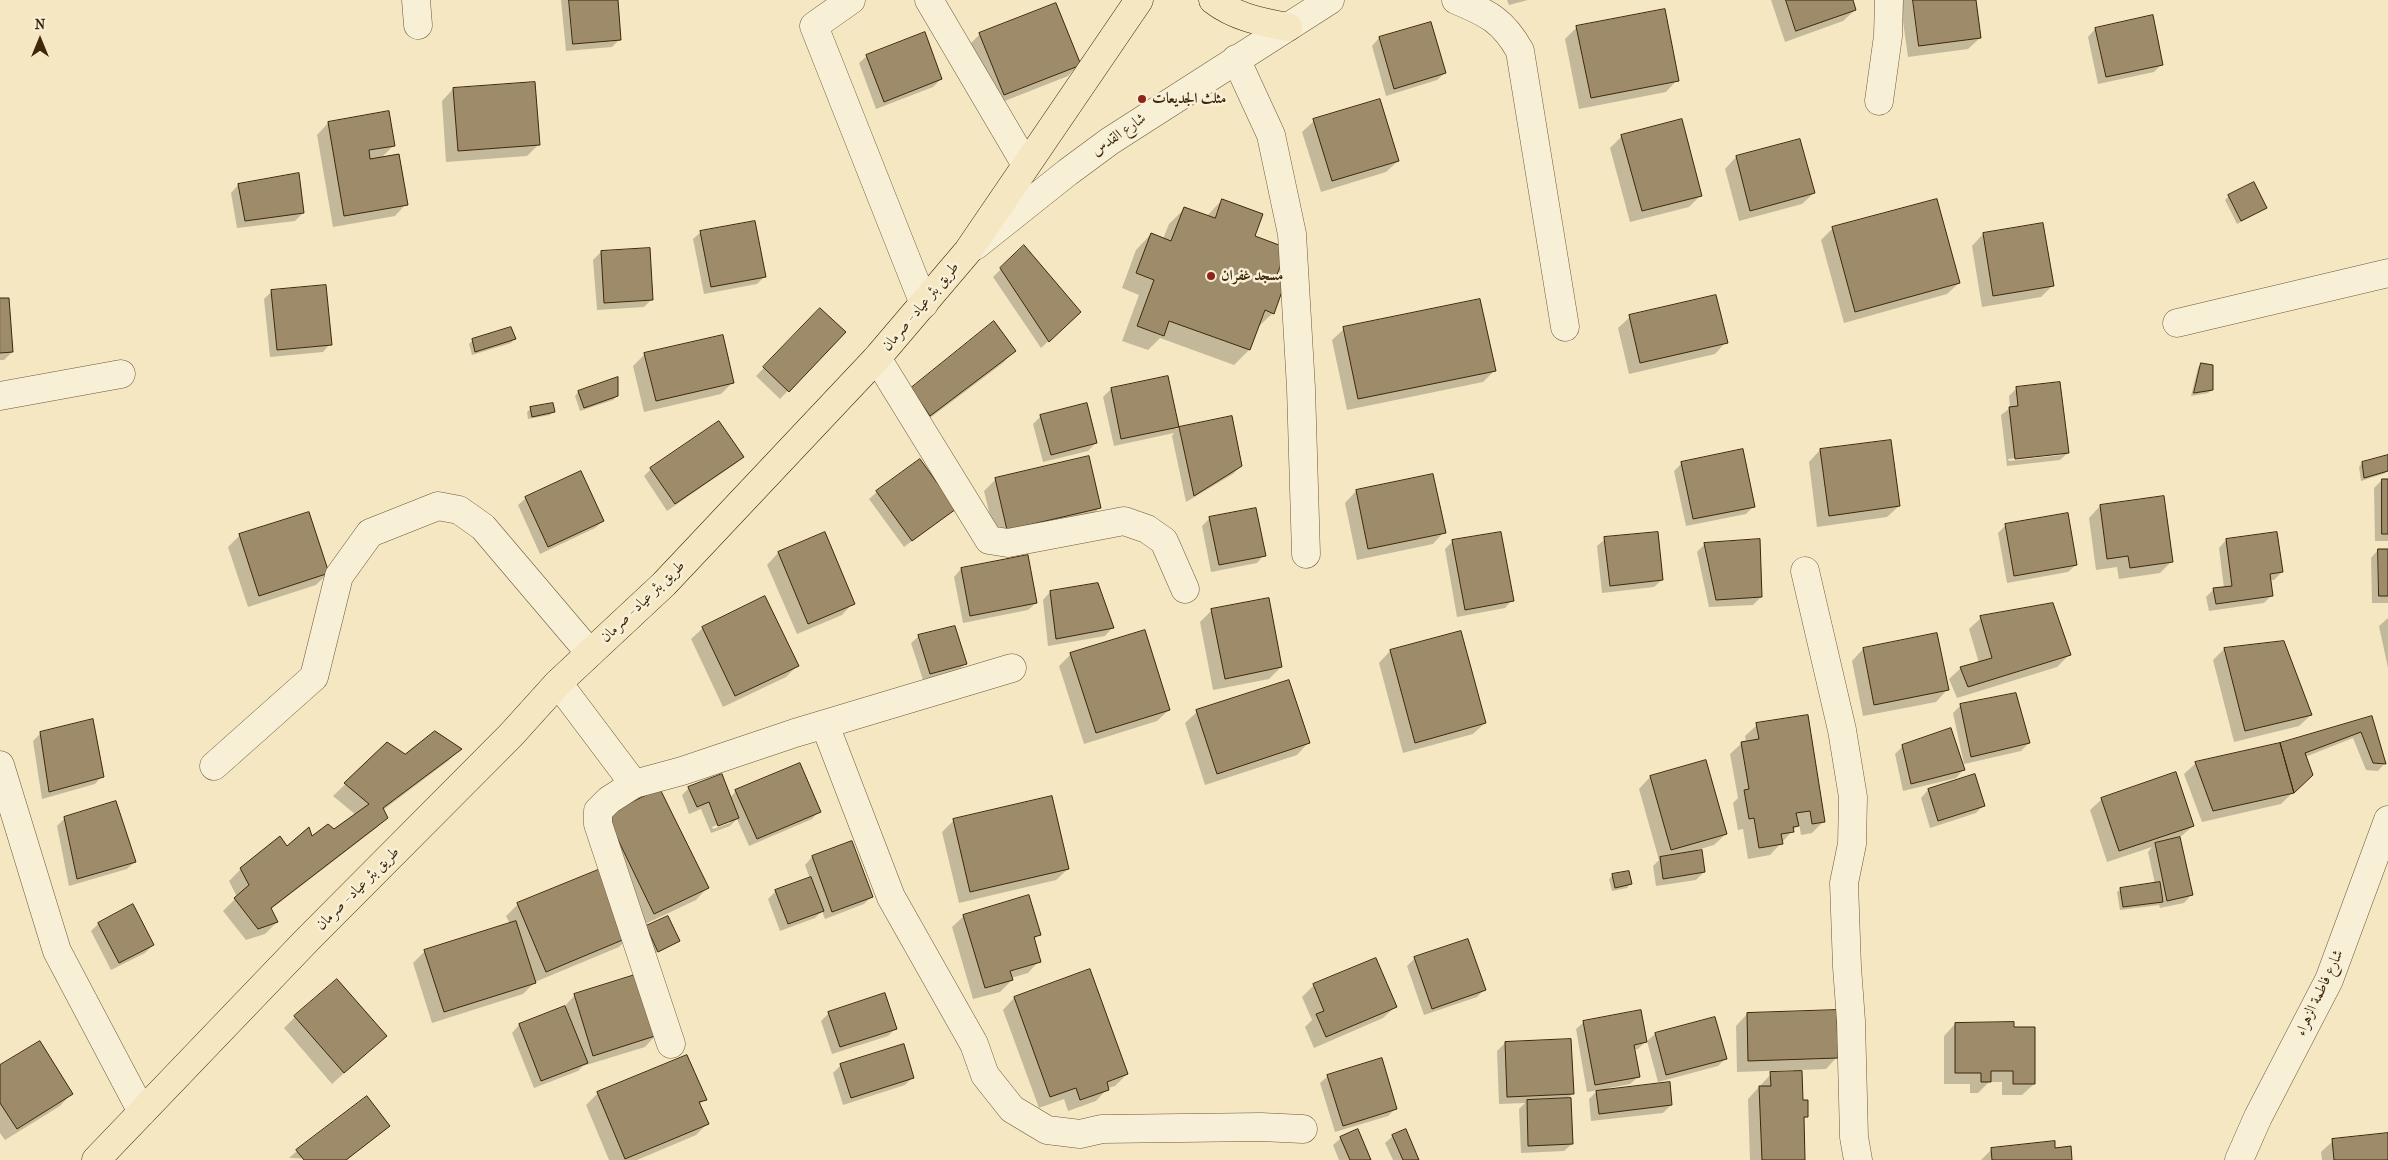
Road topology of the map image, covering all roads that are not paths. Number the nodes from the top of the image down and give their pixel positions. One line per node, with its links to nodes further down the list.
1 (851, 0): 14 (street)
2 (929, 0): 11 (street)
3 (1139, 0): 11 (highway, طريق بئر عياد - صرمان)
4 (1212, 0): 8 (highway)
5 (1330, 0): 8 (street, شارع القدس)
6 (1456, 0): 16 (street)
7 (1890, 1): 10 (street)
8 (1288, 27): 9 (street, شارع القدس)
9 (1236, 58): 12 (street, شارع القدس); 20 (street)
10 (1879, 101)
11 (1026, 166): 12 (highway, طريق بئر عياد - صرمان)
12 (968, 251): 14 (highway, طريق بئر عياد - صرمان)
13 (2388, 273): 15 (street)
14 (924, 304): 17 (highway, طريق بئر عياد - صرمان)
15 (2177, 323)
16 (1565, 327)
17 (877, 358): 22 (street); 23 (highway, طريق بئر عياد - صرمان)
18 (121, 374): 19 (street)
19 (0, 396)
20 (1306, 554)
21 (1805, 571): 35 (street)
22 (1185, 589)
23 (590, 653): 25 (highway, طريق بئر عياد - صرمان); 28 (street)
24 (1012, 668): 26 (street)
25 (558, 683): 29 (street); 32 (highway, طريق بئر عياد - صرمان)
26 (825, 725): 29 (street); 33 (street)
27 (0, 765): 32 (street)
28 (214, 766)
29 (634, 784): 31 (street)
30 (2388, 820): 36 (street, شارع فاطمة الزهراء)
31 (671, 1044)
32 (142, 1112): 34 (highway, طريق بئر عياد - صرمان)
33 (1303, 1129)
34 (96, 1160)
35 (1858, 1160)
36 (2239, 1160)

